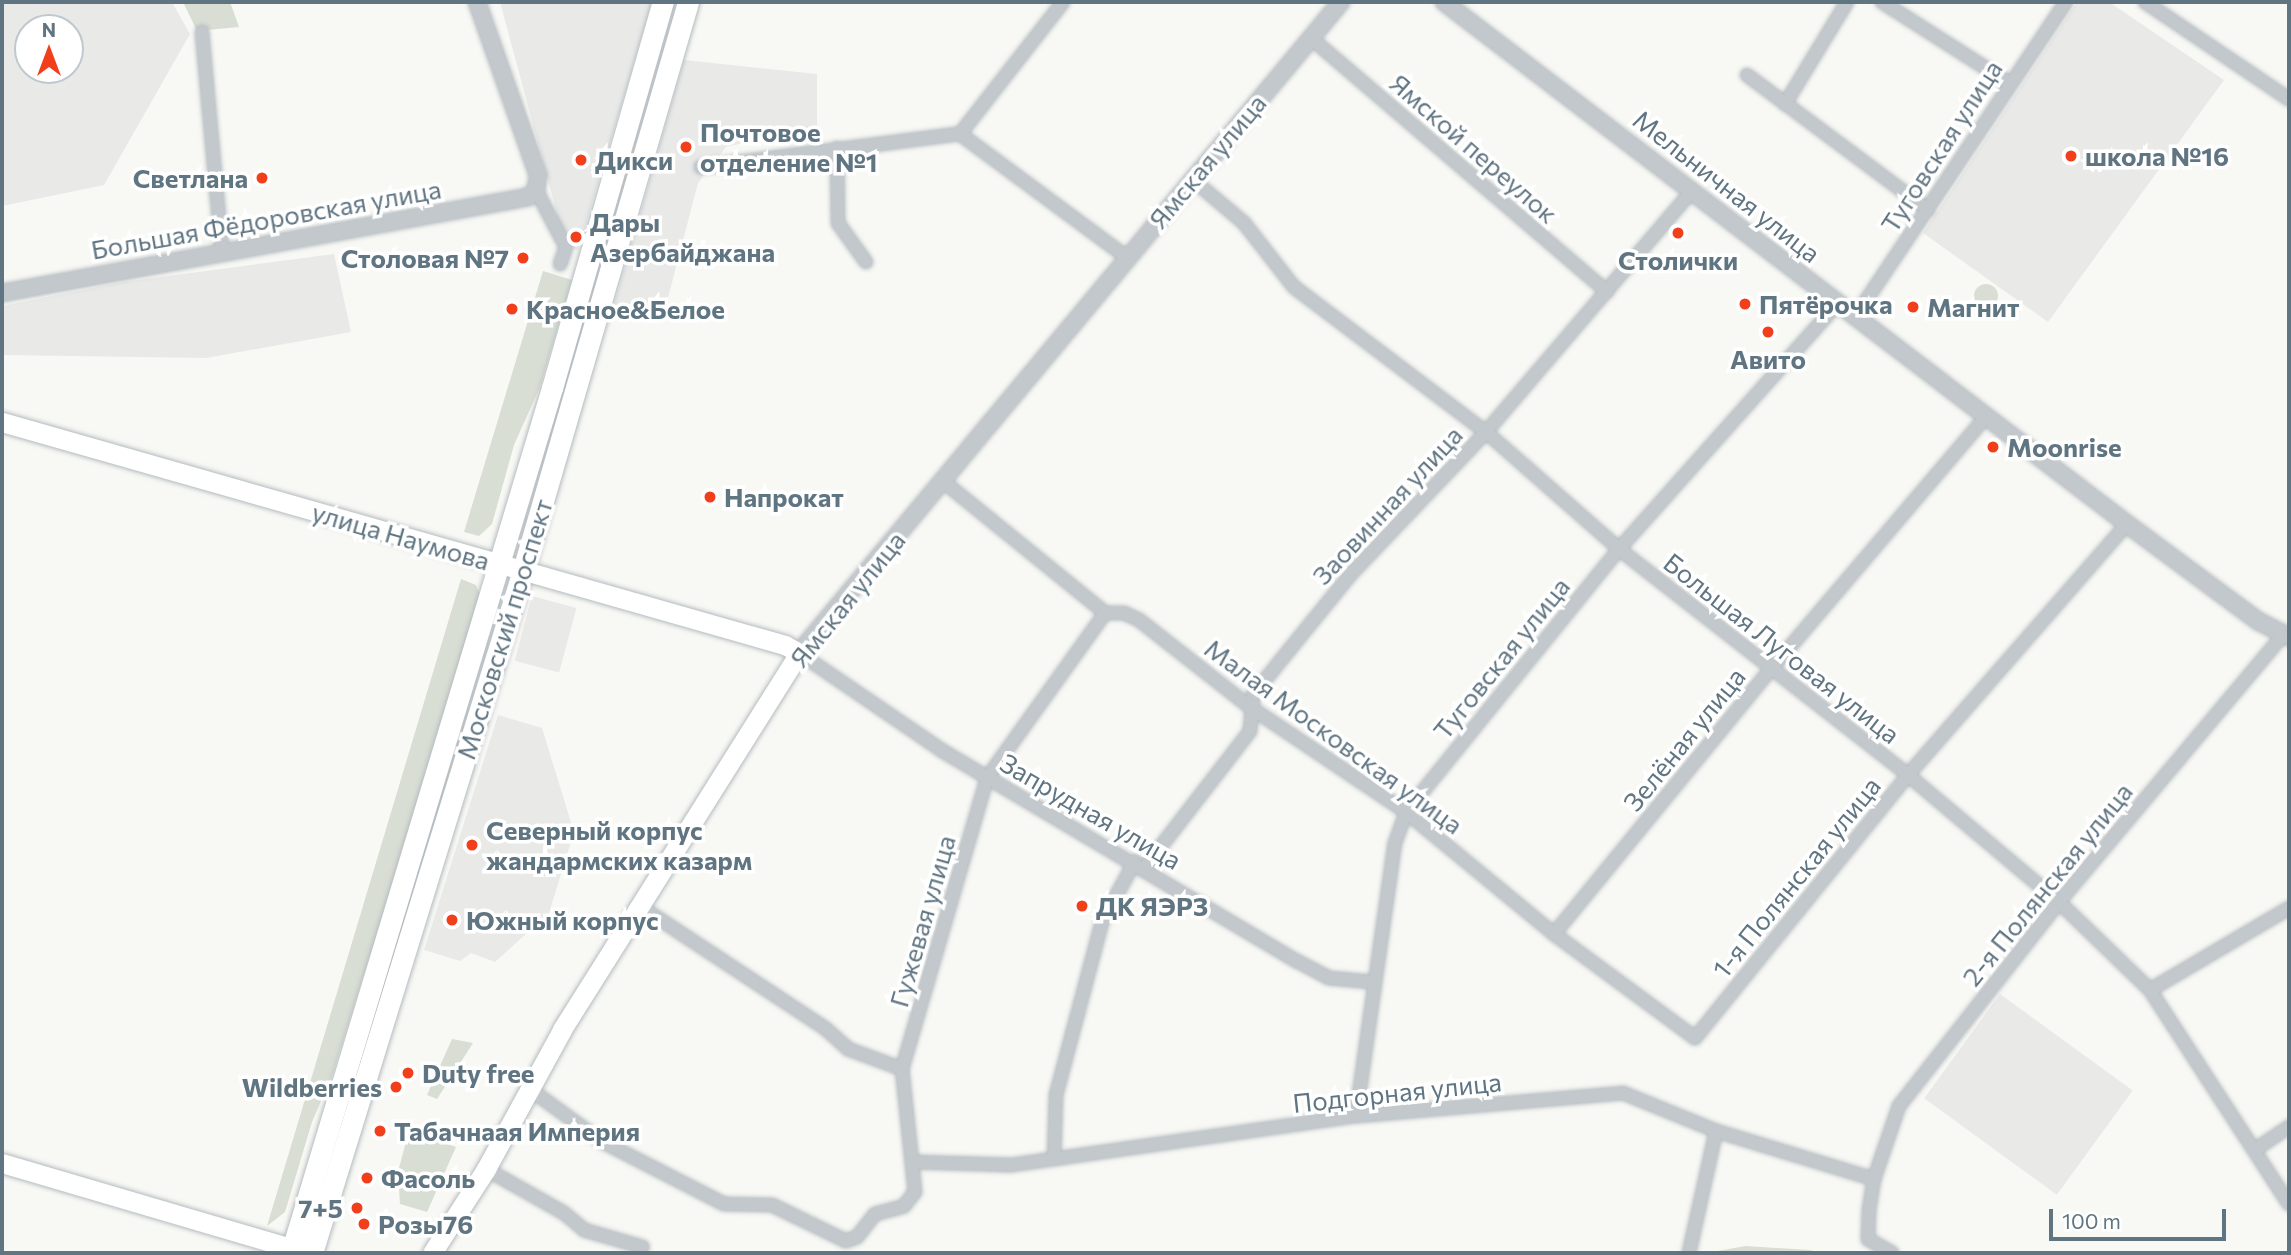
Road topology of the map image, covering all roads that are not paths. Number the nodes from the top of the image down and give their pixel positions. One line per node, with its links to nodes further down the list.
1 (477, 2): 21 (street)
2 (663, 2): 38 (main road, Московский проспект)
3 (688, 2): 39 (main road, Московский проспект)
4 (1063, 2): 17 (street)
5 (1341, 2): 12 (street, Ямская улица)
6 (1444, 2): 22 (street, Мельничная улица)
7 (1847, 2): 16 (street)
8 (1882, 2): 14 (street)
9 (2066, 2): 14 (street, Туговская улица)
10 (2145, 2): 15 (street)
11 (202, 32): 24 (street)
12 (1311, 38): 20 (street, Ямская улица); 28 (street, Ямской переулок)
13 (1747, 75): 16 (street)
14 (2009, 83): 23 (street, Туговская улица)
15 (2289, 99)
16 (1785, 104): 23 (street)
17 (960, 134): 18 (street); 25 (street)
18 (837, 148): 19 (street); 26 (street)
19 (701, 167)
20 (1192, 179): 25 (street, Ямская улица); 34 (street, Большая Луговая улица)
21 (537, 190): 24 (street, Большая Фёдоровская улица); 27 (street)
22 (1693, 190): 28 (street, Заовинная улица); 30 (street, Мельничная улица)
23 (1928, 210): 31 (street, Туговская улица)
24 (222, 250): 29 (street, Большая Фёдоровская улица)
25 (1126, 257): 35 (street, Ямская улица)
26 (866, 262)
27 (560, 264)
28 (1607, 292): 34 (street, Заовинная улица)
29 (2, 293)
30 (1838, 303): 31 (street, Мельничная улица); 37 (street, Туговская улица)
31 (1856, 317): 32 (street, Мельничная улица)
32 (1987, 415): 36 (street, Мельничная улица); 43 (street, Зелёная улица)
33 (2, 422): 38 (main road, улица Наумова)
34 (1486, 432): 37 (street, Большая Луговая улица); 44 (street, Заовинная улица)
35 (944, 482): 40 (street, Малая Московская улица); 42 (street, Ямская улица)
36 (2127, 524): 41 (street, Мельничная улица); 45 (street, 1-я Полянская улица)
37 (1619, 549): 43 (street, Большая Луговая улица); 47 (street, Туговская улица)
38 (499, 563): 39 (main road, улица Наумова); 69 (main road, Московский проспект)
39 (523, 570): 42 (main road, улица Наумова); 69 (main road, Московский проспект)
40 (1105, 613): 44 (street, Малая Московская улица); 46 (street, Гужевая улица)
41 (2286, 636): 49 (street, 2-я Полянская улица)
42 (799, 653): 46 (street, Запрудная улица); 50 (main road, Ямская улица)
43 (1772, 668): 45 (street, Большая Луговая улица); 52 (street, Зелёная улица)
44 (1250, 707): 47 (street, Малая Московская улица); 48 (street, Заовинная улица)
45 (1908, 775): 49 (street, Большая Луговая улица); 55 (street, 1-я Полянская улица)
46 (988, 778): 48 (street, Запрудная улица); 56 (street, Гужевая улица)
47 (1406, 812): 52 (street, Малая Московская улица); 53 (street, Туговская улица)
48 (1140, 864): 53 (street, Запрудная улица); 62 (street, Заовинная улица)
49 (2059, 902): 54 (street, Большая Луговая улица); 66 (street, 2-я Полянская улица)
50 (638, 905): 56 (street); 57 (main road, Ямская улица)
51 (2289, 908): 54 (street)
52 (1555, 934): 55 (street, Малая Московская улица)
53 (1373, 982): 58 (street, Туговская улица)
54 (2150, 990): 61 (street, Большая Луговая улица)
55 (1695, 1038)
56 (902, 1069): 63 (street, Гужевая улица)
57 (527, 1087): 63 (street, Гужевая улица); 65 (main road, Ямская улица)
58 (1356, 1116): 60 (street, Подгорная улица); 62 (street, Подгорная улица)
59 (2289, 1127): 61 (street)
60 (1716, 1131): 66 (street, Подгорная улица); 71 (street)
61 (2256, 1149): 67 (street, Большая Луговая улица)
62 (1054, 1159): 63 (street, Подгорная улица)
63 (913, 1162)
64 (2, 1163): 69 (main road)
65 (486, 1169): 68 (street); 70 (main road, Ямская улица)
66 (1874, 1179): 72 (street, 2-я Полянская улица)
67 (2289, 1204)
68 (643, 1247)
69 (301, 1252)
70 (435, 1253)
71 (1689, 1253)
72 (1892, 1253)

